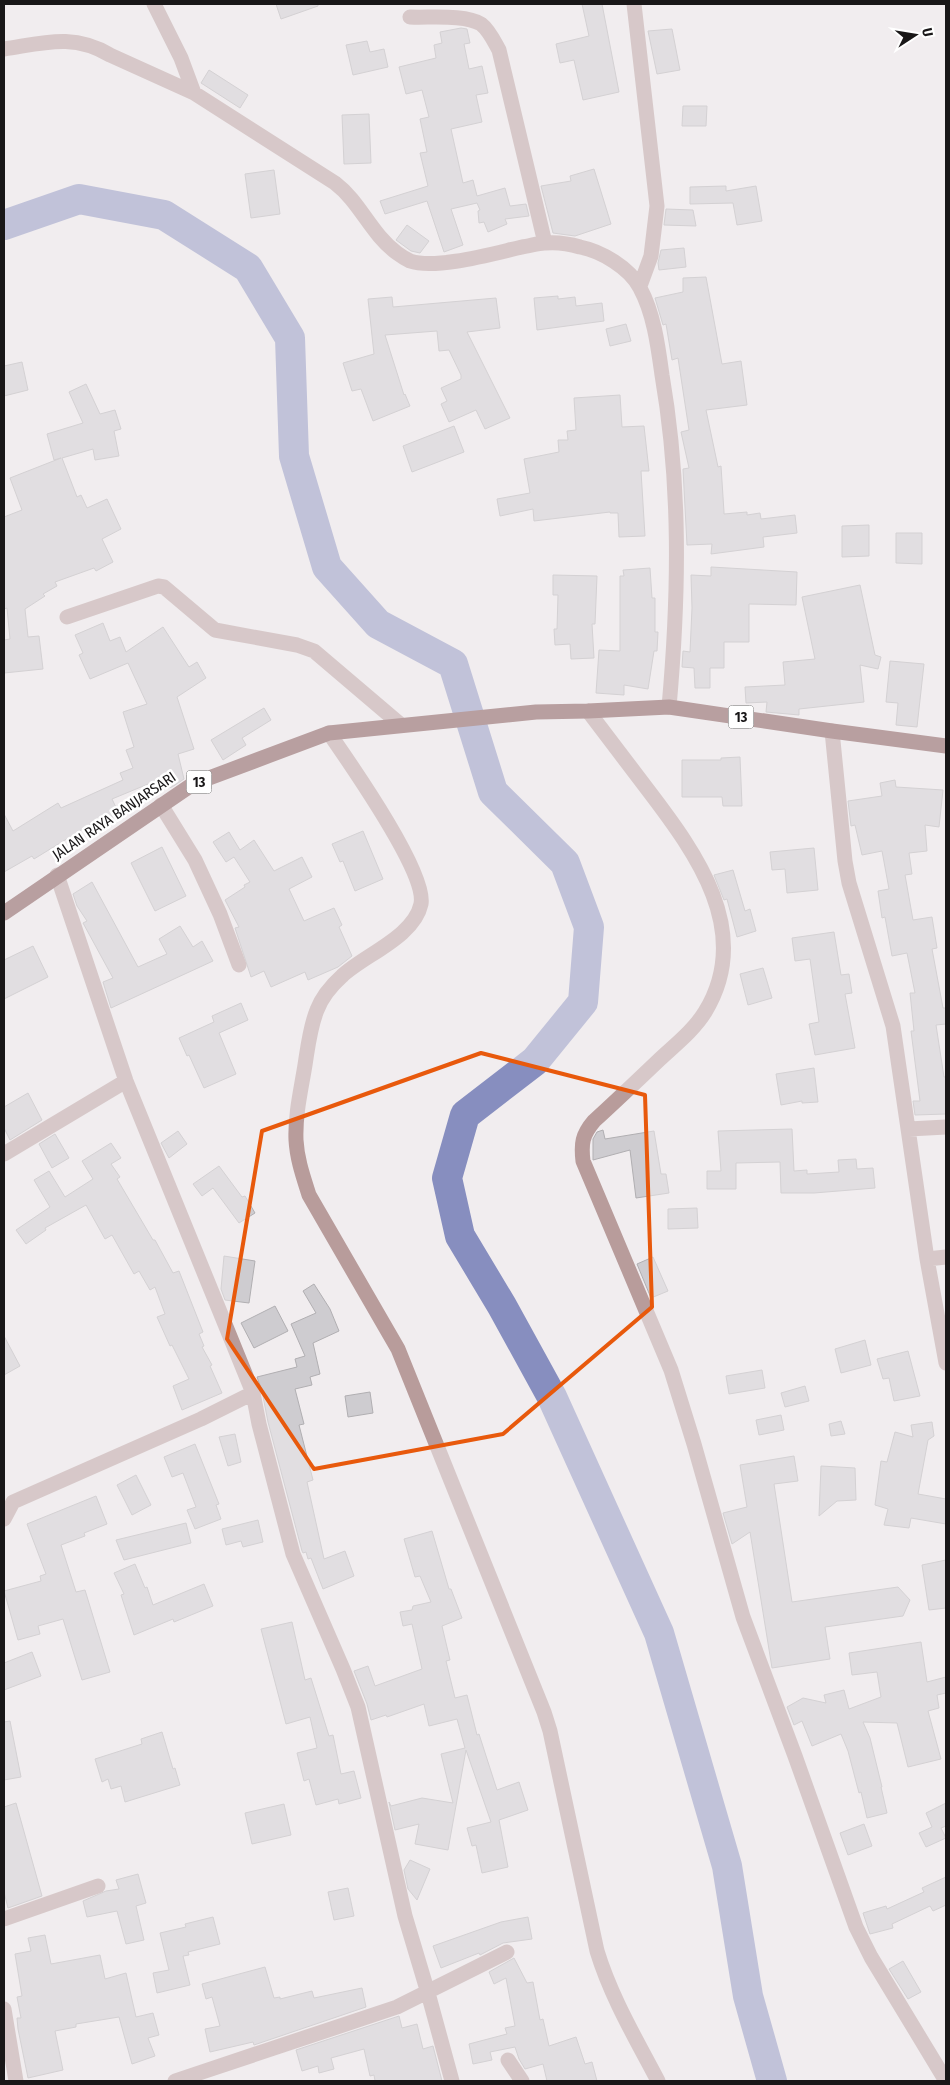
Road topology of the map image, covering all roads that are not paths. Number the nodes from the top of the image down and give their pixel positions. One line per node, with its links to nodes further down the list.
1 (154, 4): 5 (street)
2 (634, 4): 7 (street)
3 (410, 17): 6 (street)
4 (4, 49): 5 (street)
5 (194, 93): 6 (street)
6 (544, 242): 7 (street)
7 (640, 286): 9 (street)
8 (67, 617): 11 (street)
9 (669, 706): 10 (highway, 13); 12 (highway, 13)
10 (588, 711): 11 (highway, JALAN RAYA BANJARSARI / 13); 39 (street)
11 (401, 725): 13 (highway, JALAN RAYA BANJARSARI / 13)
12 (832, 731): 14 (highway, 13); 21 (street)
13 (329, 733): 15 (highway, JALAN RAYA BANJARSARI / 13); 38 (street)
14 (946, 746)
15 (161, 805): 16 (highway, JALAN RAYA BANJARSARI / 13); 18 (street)
16 (57, 875): 17 (highway, JALAN RAYA BANJARSARI / 13); 19 (street)
17 (4, 913)
18 (239, 965)
19 (126, 1081): 22 (street); 26 (street)
20 (946, 1127): 21 (street)
21 (909, 1129): 24 (street)
22 (4, 1154)
23 (946, 1257): 24 (street)
24 (927, 1259): 25 (street)
25 (946, 1363)
26 (253, 1393): 27 (street); 31 (street)
27 (4, 1519)
28 (98, 1886): 29 (street)
29 (4, 1920)
30 (507, 1952): 31 (street)
31 (428, 1992): 35 (street); 36 (street)
32 (4, 2009): 34 (street)
33 (508, 2060): 37 (street)
34 (16, 2081)
35 (175, 2081)
36 (452, 2081)
37 (522, 2081)
38 (658, 2081)
39 (946, 2081)

